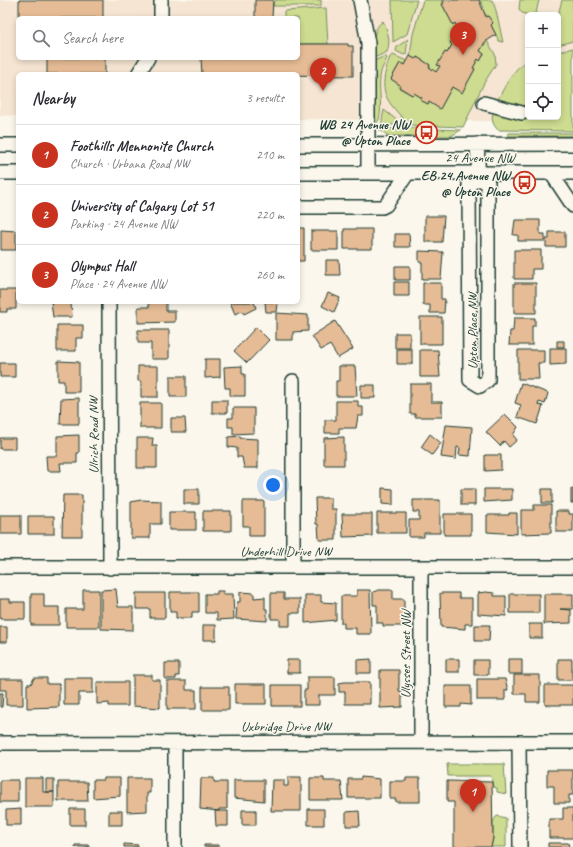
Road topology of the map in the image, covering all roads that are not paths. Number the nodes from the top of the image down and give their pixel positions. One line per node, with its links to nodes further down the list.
1 (161, 0): 3 (street)
2 (360, 0): 13 (street)
3 (161, 16)
4 (147, 60): 5 (street)
5 (139, 72)
6 (484, 103): 7 (street)
7 (522, 113)
8 (477, 144): 9 (street, 24 Avenue NW); 13 (street, 24 Avenue NW); 21 (street)
9 (573, 144)
10 (0, 145): 11 (street)
11 (16, 145)
12 (300, 145): 13 (street, 24 Avenue NW)
13 (368, 145): 15 (street)
14 (300, 173): 15 (street, 24 Avenue NW)
15 (368, 173): 16 (street, 24 Avenue NW)
16 (408, 173): 21 (street, 24 Avenue NW); 23 (street)
17 (551, 173): 18 (street, 24 Avenue NW); 21 (street, 24 Avenue NW); 22 (street)
18 (573, 173)
19 (0, 174): 20 (street)
20 (16, 174)
21 (478, 176): 21 (street, Upton Place NW)
22 (573, 206)
23 (300, 207)
24 (109, 304): 30 (street, Ulrich Road NW)
25 (292, 381): 27 (street)
26 (0, 567): 30 (street, Underhill Drive NW)
27 (293, 567): 28 (street, Underhill Drive NW); 30 (street, Underhill Drive NW)
28 (421, 567): 29 (street, Underhill Drive NW); 31 (street, Ulysses Street NW)
29 (573, 567)
30 (110, 568)
31 (421, 742): 32 (street, Uxbridge Drive NW); 35 (street, Uxbridge Drive NW)
32 (519, 742): 33 (street, Uxbridge Drive NW); 37 (street)
33 (573, 742)
34 (0, 743): 35 (street, Uxbridge Drive NW)
35 (175, 743): 36 (street)
36 (174, 847)
37 (520, 847)

